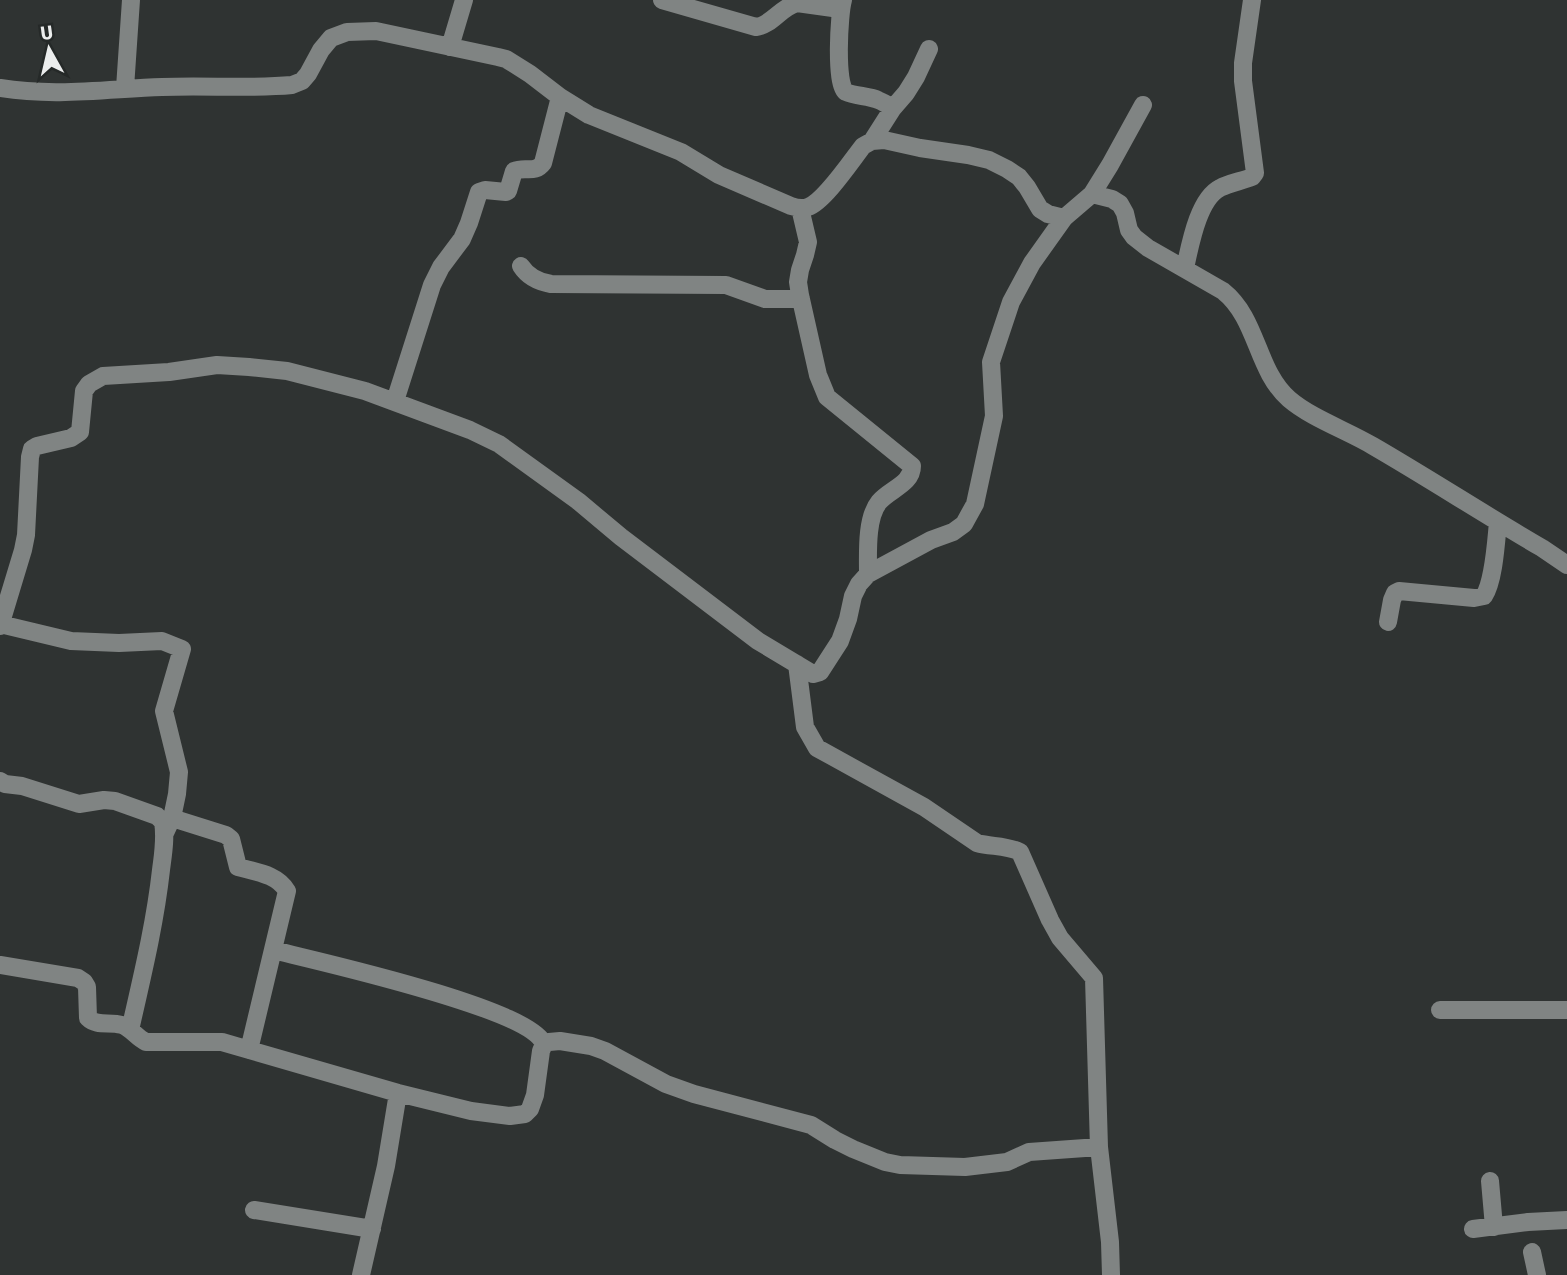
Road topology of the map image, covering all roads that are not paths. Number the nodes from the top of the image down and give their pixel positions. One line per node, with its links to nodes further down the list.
1 (131, 0): 9 (street)
2 (464, 0): 6 (street)
3 (662, 0): 5 (street)
4 (1252, 0): 18 (street)
5 (841, 4): 12 (street)
6 (450, 47): 9 (street); 10 (street)
7 (929, 49): 12 (street)
8 (0, 88): 9 (street)
9 (125, 88)
10 (561, 97): 15 (street); 20 (street)
11 (1143, 105): 14 (street)
12 (893, 108): 13 (street)
13 (872, 141): 15 (street); 16 (street)
14 (1092, 194): 16 (street); 18 (street)
15 (800, 208): 19 (street)
16 (1064, 218): 23 (street)
17 (521, 266): 19 (street)
18 (1185, 268): 21 (street)
19 (801, 299): 23 (street)
20 (395, 401): 24 (street); 27 (street)
21 (1498, 523): 22 (street); 25 (street)
22 (1567, 565)
23 (868, 573): 27 (street)
24 (6, 586): 26 (street)
25 (1388, 622)
26 (0, 625): 29 (street)
27 (797, 664): 38 (street)
28 (0, 781): 29 (street)
29 (168, 826): 30 (street); 34 (street)
30 (273, 950): 35 (street); 36 (street)
31 (0, 965): 34 (street)
32 (1440, 1010): 33 (street)
33 (1567, 1010)
34 (130, 1030): 36 (street)
35 (544, 1044): 37 (street); 38 (street)
36 (249, 1049): 37 (street)
37 (398, 1093): 43 (street)
38 (1099, 1147): 47 (street)
39 (1490, 1181): 42 (street)
40 (254, 1210): 43 (street)
41 (1567, 1220): 42 (street)
42 (1494, 1227): 44 (street)
43 (372, 1229): 46 (street)
44 (1472, 1229)
45 (1532, 1252): 48 (street)
46 (361, 1275)
47 (1111, 1275)
48 (1537, 1275)

